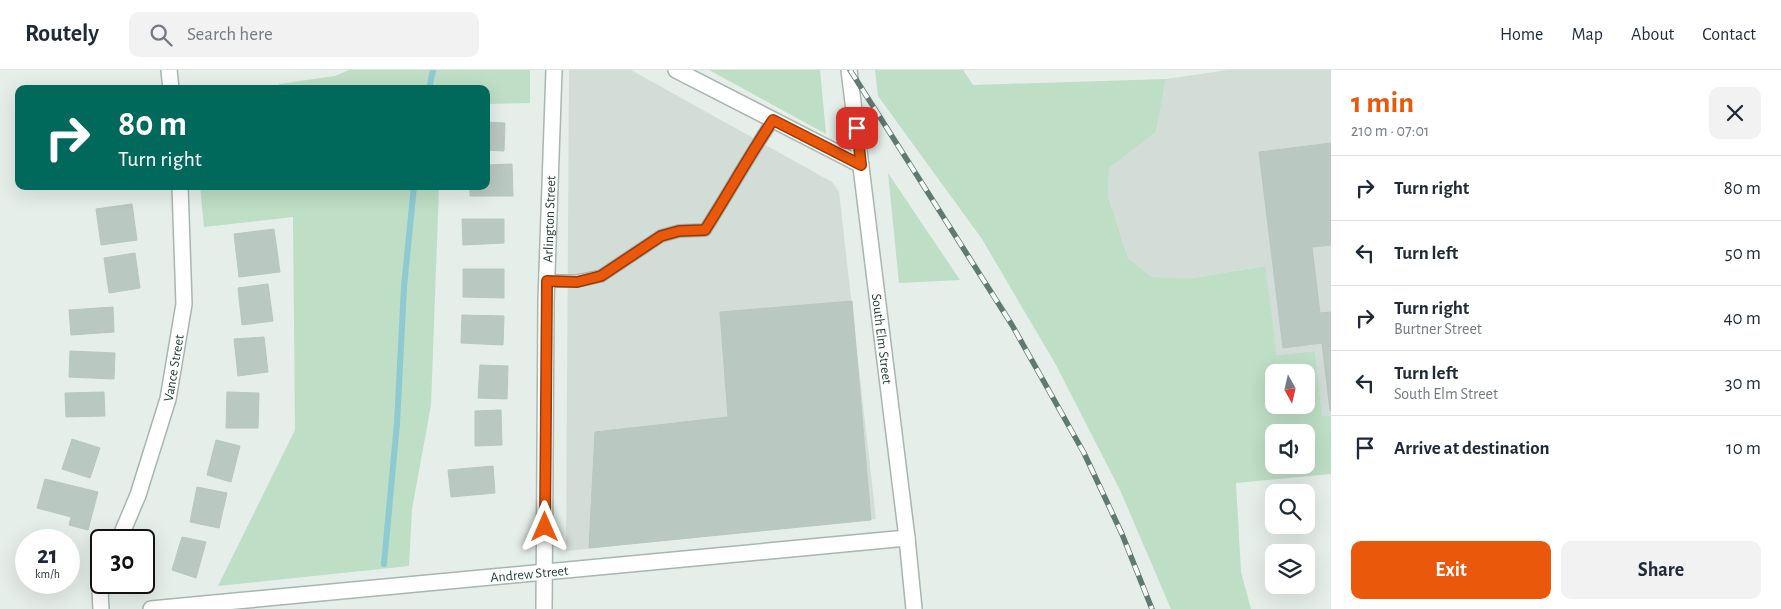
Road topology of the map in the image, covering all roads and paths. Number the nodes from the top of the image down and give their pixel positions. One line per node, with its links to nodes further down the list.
1 (169, 70): 5 (street)
2 (554, 70): 9 (street, Arlington Street)
3 (676, 70): 6 (street)
4 (849, 70): 7 (street, South Elm Street)
5 (171, 85)
6 (773, 120): 7 (street); 9 (lane)
7 (861, 165): 11 (street, South Elm Street)
8 (180, 190): 10 (street, Vance Street)
9 (547, 281): 12 (street, Arlington Street)
10 (124, 529)
11 (907, 538): 12 (street, Andrew Street); 17 (street, South Elm Street)
12 (544, 573): 15 (street, Andrew Street); 16 (street, Arlington Street)
13 (100, 594): 14 (street)
14 (101, 609)
15 (151, 609)
16 (544, 609)
17 (914, 609)

